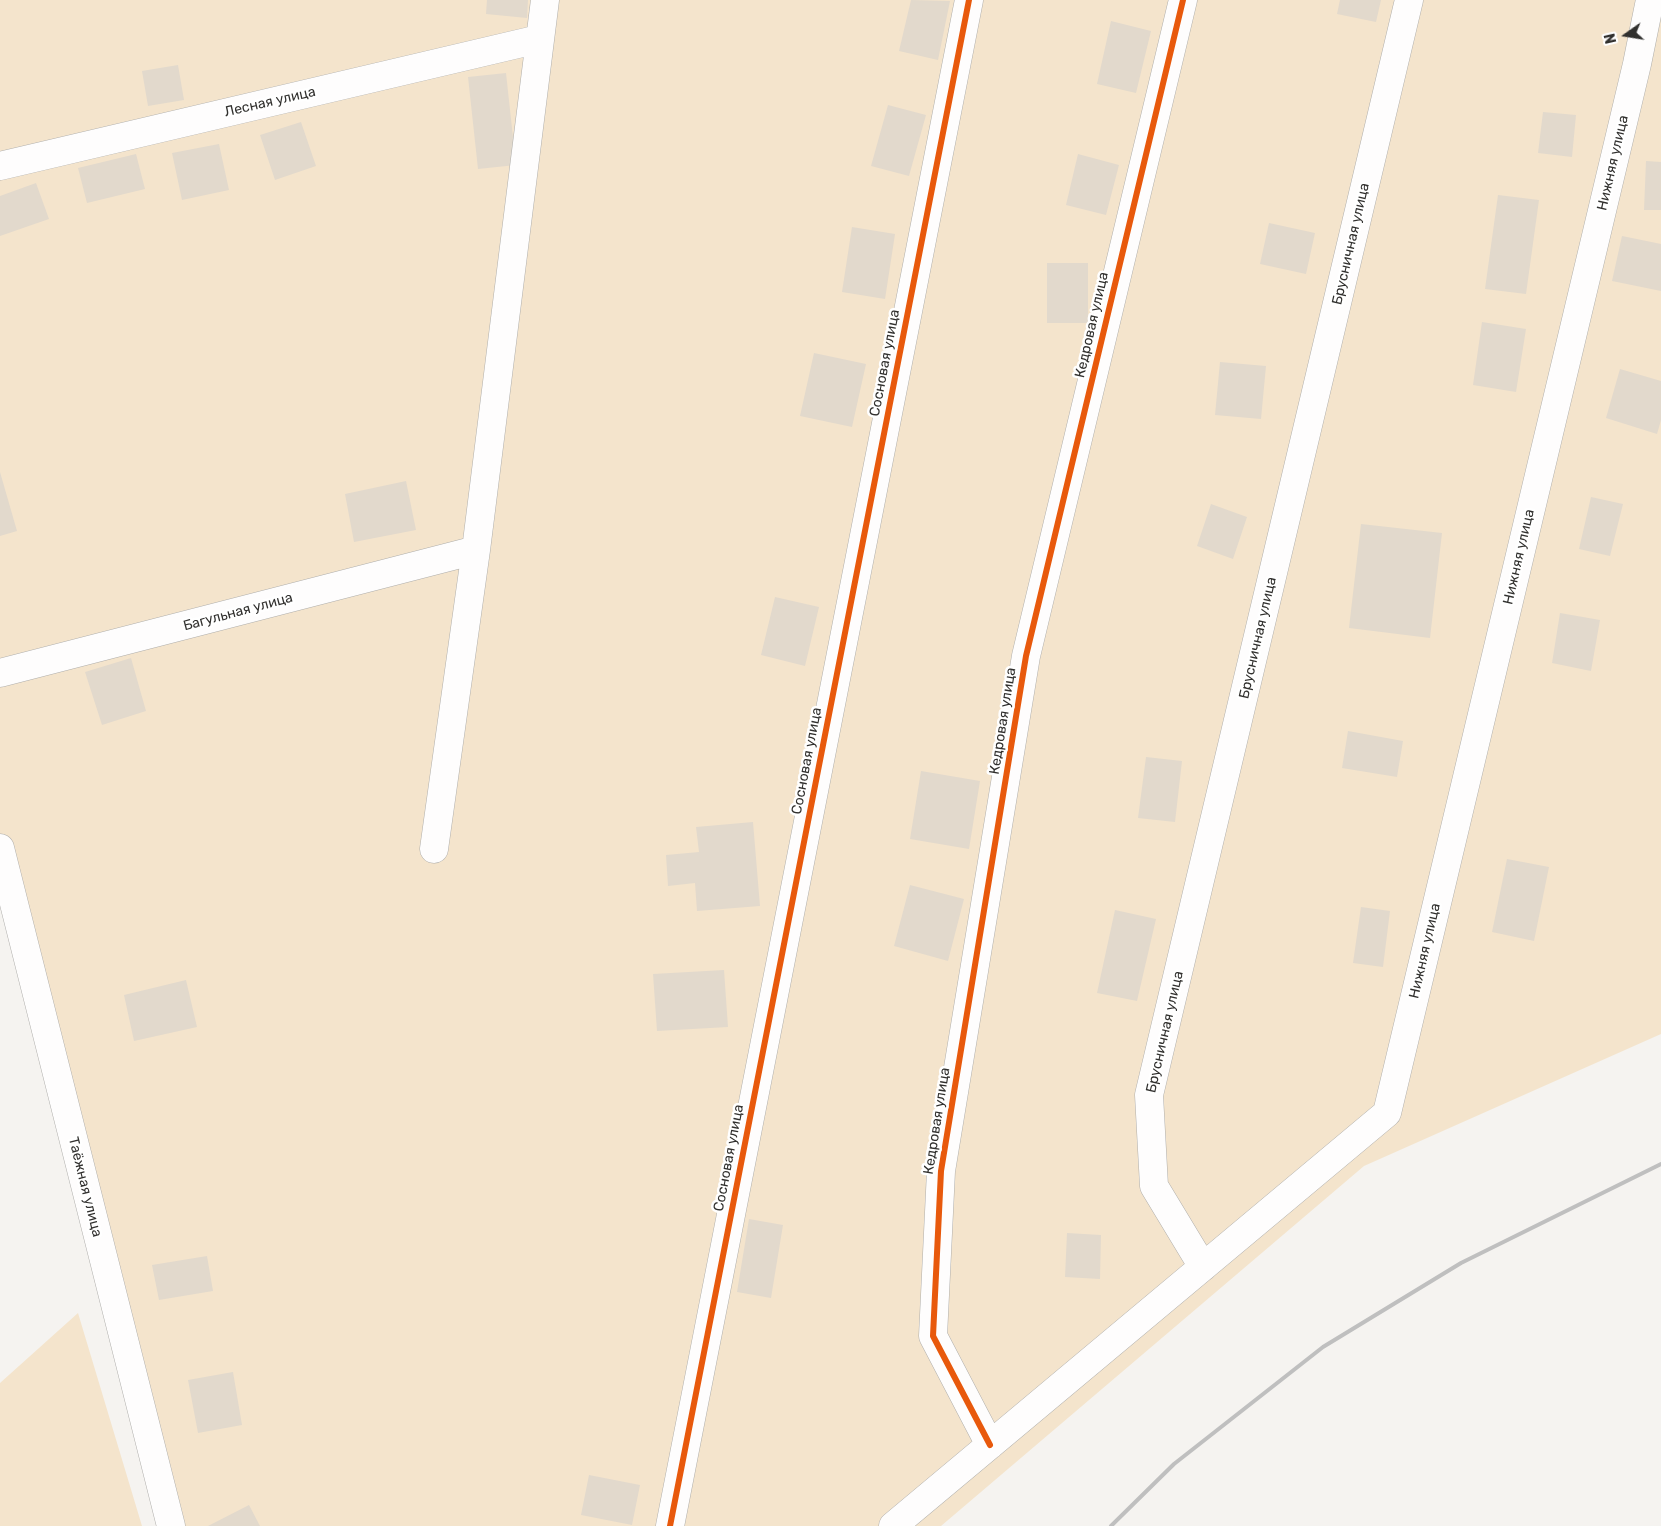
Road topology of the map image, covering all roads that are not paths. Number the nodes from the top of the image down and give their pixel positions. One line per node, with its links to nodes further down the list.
1 (545, 0): 6 (street)
2 (969, 0): 15 (street, Сосновая улица)
3 (1183, 0): 13 (street, Кедровая улица)
4 (1409, 0): 12 (street, Брусничная улица)
5 (1650, 0): 12 (street, Нижняя улица)
6 (539, 39): 7 (street, Лесная улица); 8 (street)
7 (0, 166)
8 (476, 550): 9 (street, Багульная улица); 11 (street)
9 (0, 674)
10 (0, 848): 14 (street, Таёжная улица)
11 (434, 849)
12 (1203, 1267): 13 (street)
13 (990, 1445): 16 (street)
14 (171, 1526)
15 (670, 1526)
16 (893, 1526)

